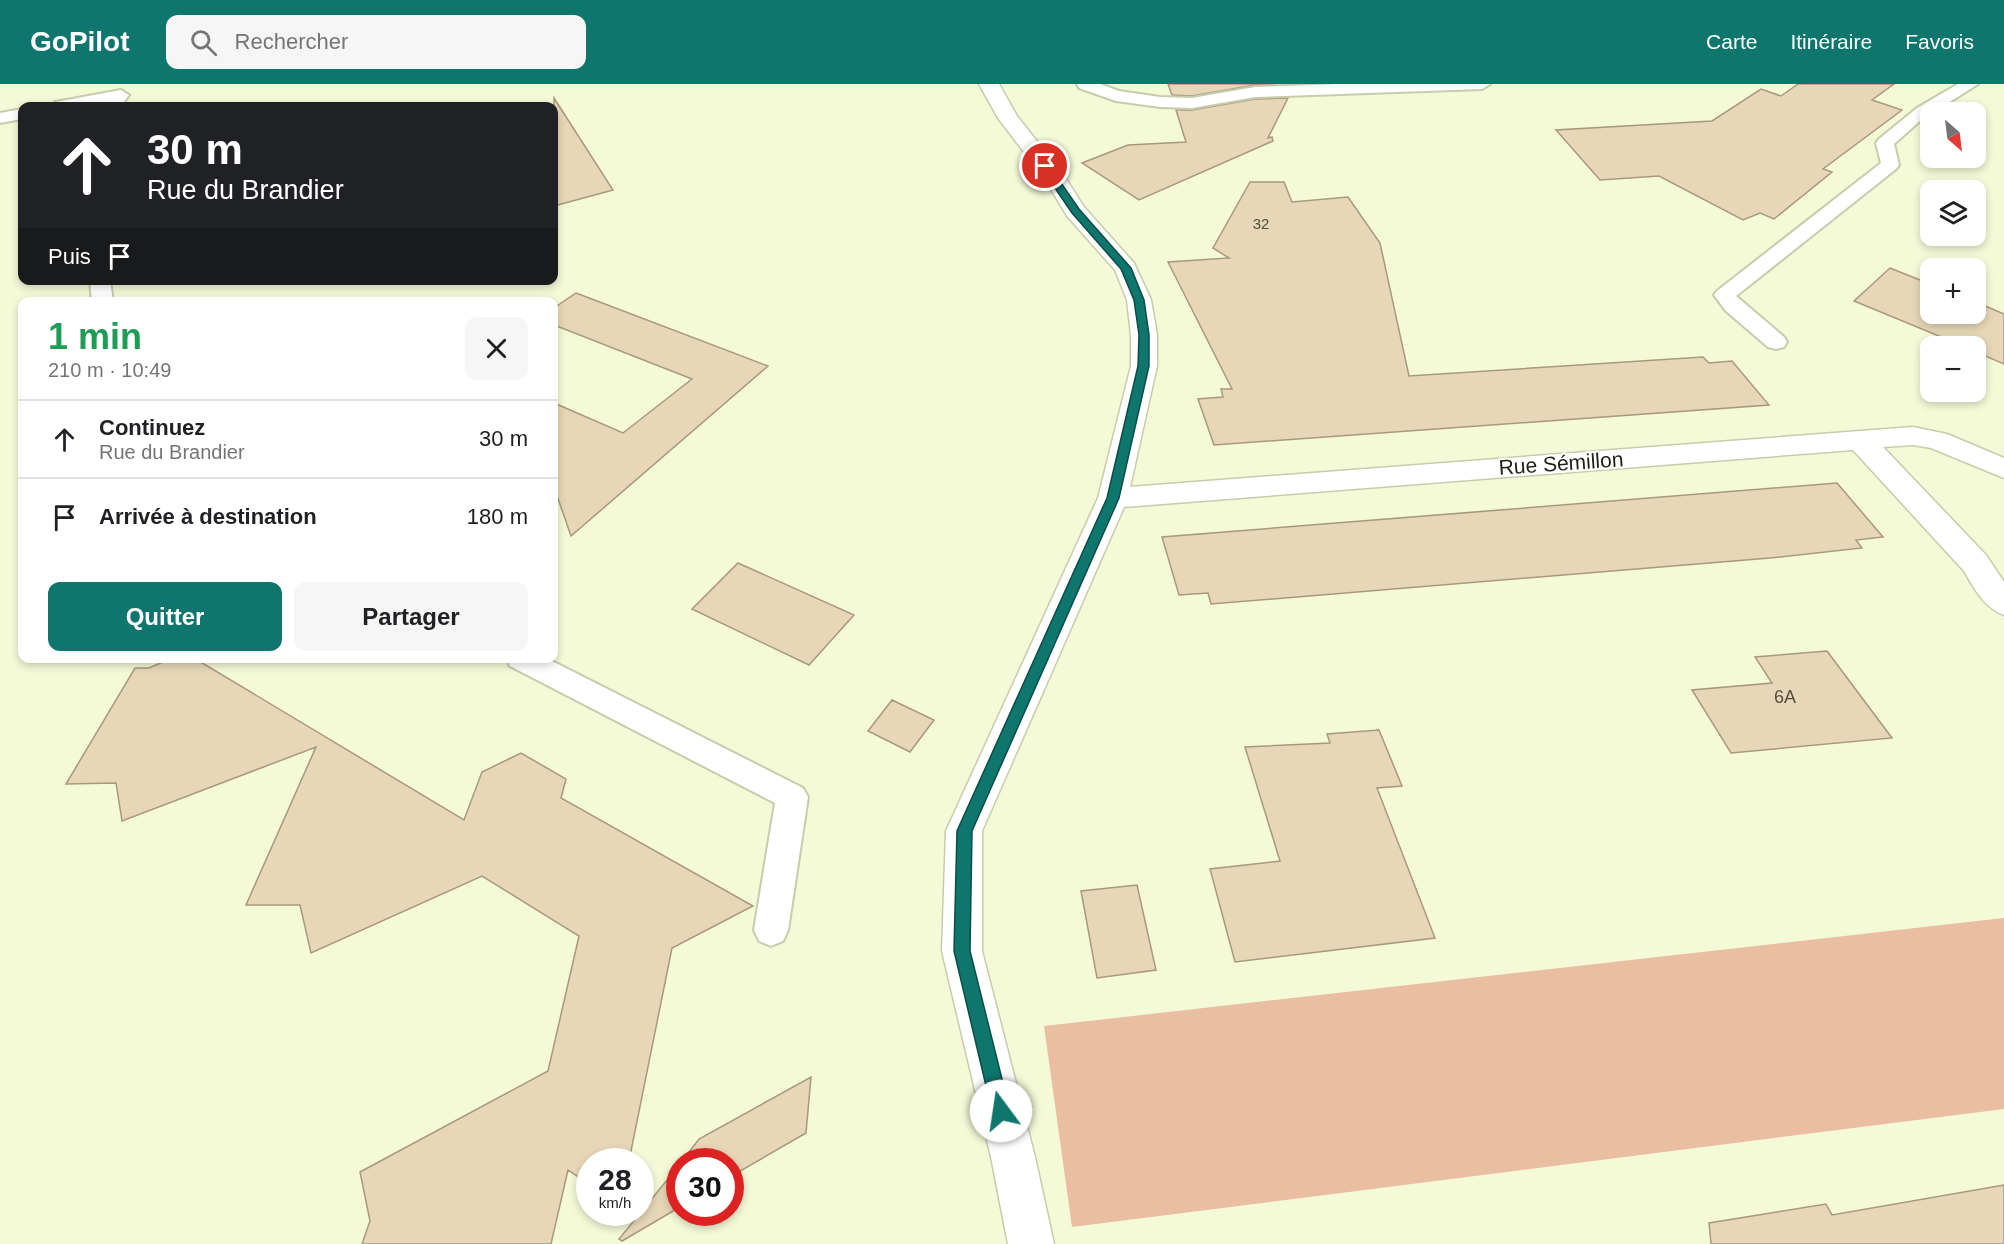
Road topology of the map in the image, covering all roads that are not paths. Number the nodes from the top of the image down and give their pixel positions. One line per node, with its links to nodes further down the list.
1 (136, 84): 6 (lane)
2 (989, 84): 12 (street)
3 (1085, 84): 4 (lane)
4 (1482, 84)
5 (1970, 84): 9 (lane)
6 (116, 101)
7 (18, 115): 8 (lane)
8 (0, 118)
9 (1776, 342)
10 (1860, 440): 11 (street, Rue Sémillon); 12 (street, Rue Sémillon); 13 (street)
11 (2004, 469)
12 (1113, 498): 17 (street)
13 (1990, 562): 14 (street)
14 (2004, 603)
15 (530, 663): 16 (lane)
16 (771, 930)
17 (1031, 1244)

